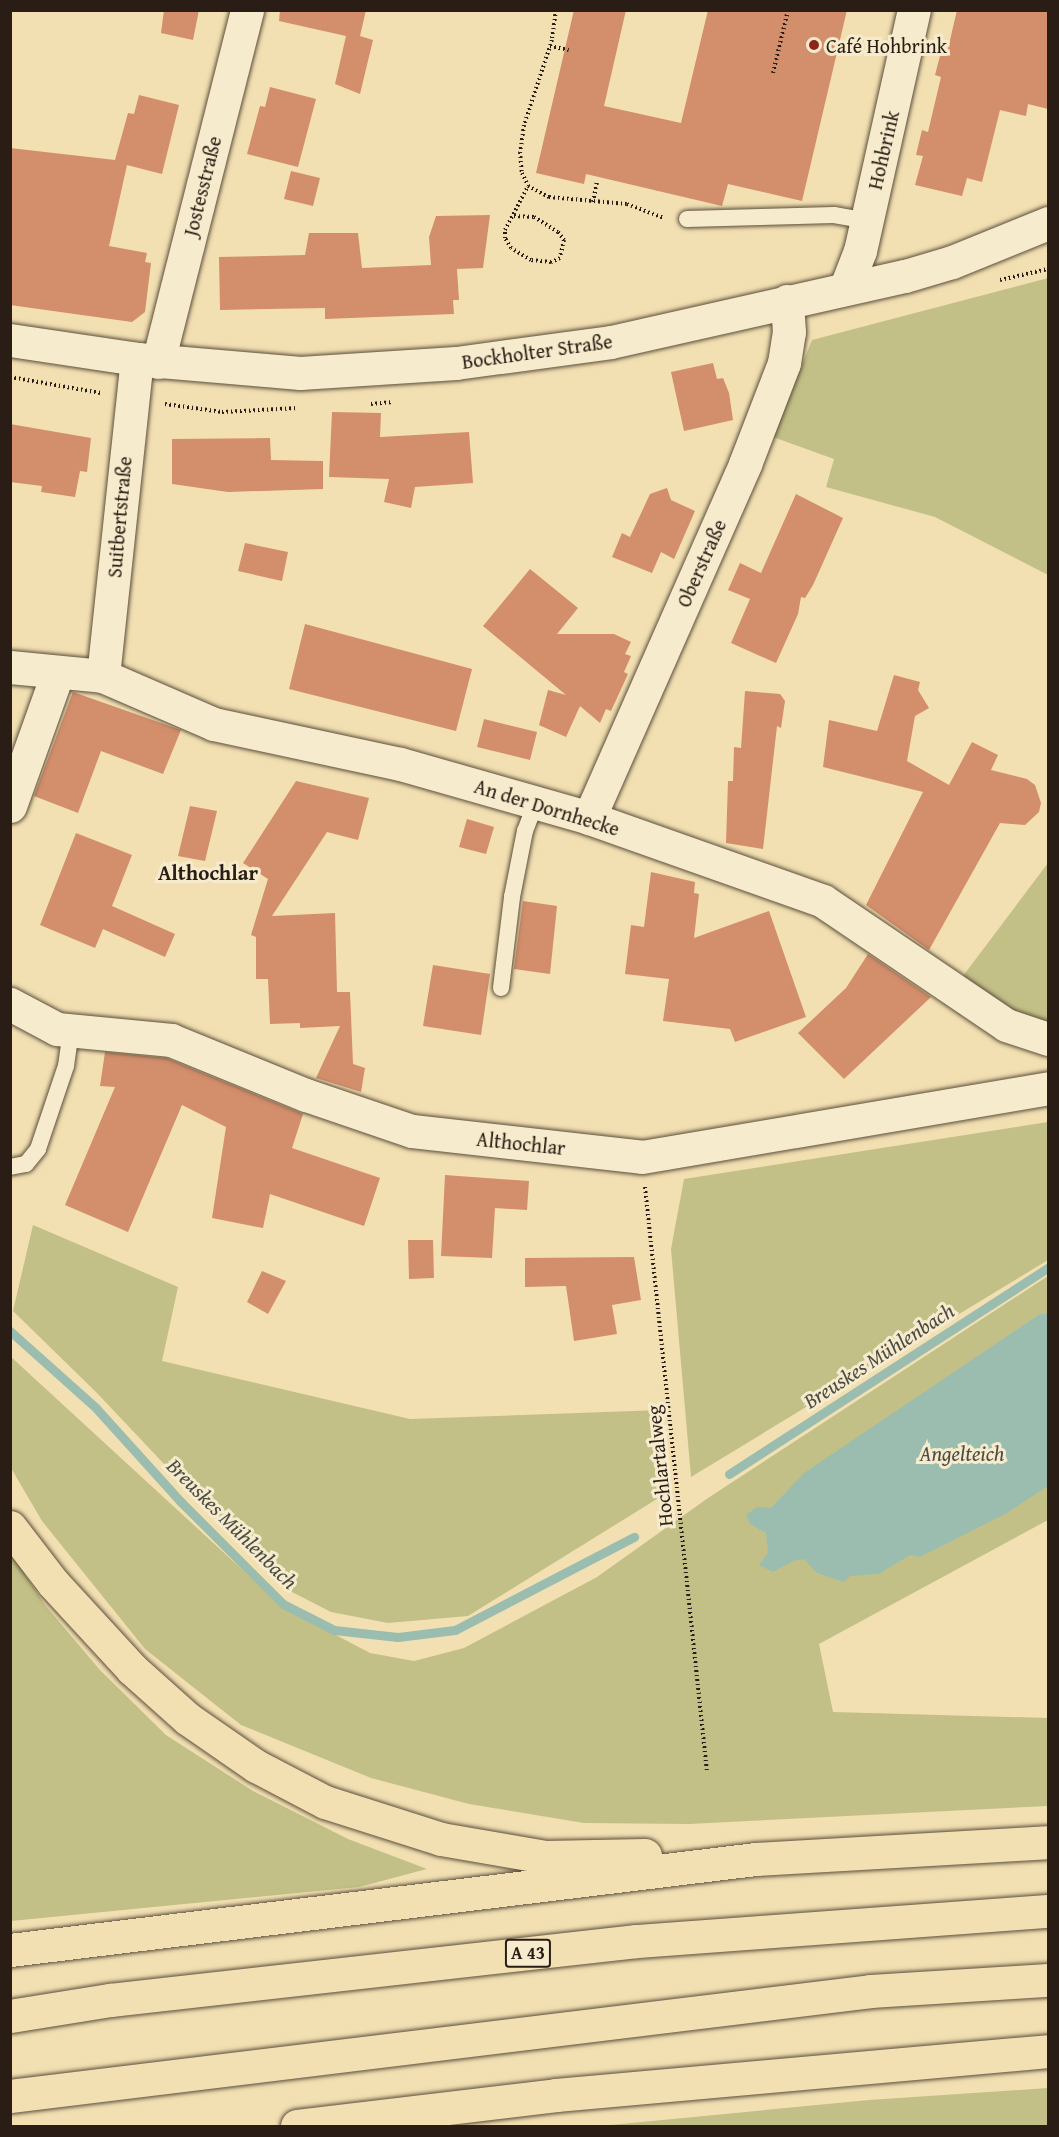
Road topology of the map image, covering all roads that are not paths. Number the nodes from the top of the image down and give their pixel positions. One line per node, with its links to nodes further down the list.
1 (247, 10): 9 (street, Jostesstraße)
2 (914, 10): 4 (street, Hohbrink)
3 (687, 219): 4 (lane)
4 (867, 222): 6 (street, Hohbrink)
5 (1048, 223): 6 (street, Bockholter Straße)
6 (846, 287): 7 (street, Bockholter Straße)
7 (787, 301): 9 (street, Bockholter Straße); 15 (street, Oberstraße)
8 (10, 340): 9 (street, Bockholter Straße)
9 (147, 361): 12 (street, Suitbertstraße)
10 (10, 667): 11 (street, An der Dornhecke)
11 (58, 672): 12 (street, An der Dornhecke); 14 (street)
12 (103, 676): 13 (street, An der Dornhecke)
13 (536, 803): 15 (street, An der Dornhecke); 16 (lane)
14 (10, 806)
15 (589, 818): 19 (street, An der Dornhecke)
16 (501, 988)
17 (10, 1004): 18 (street, Althochlar)
18 (71, 1030): 20 (street, Althochlar); 21 (lane)
19 (1048, 1038)
20 (1048, 1088)
21 (10, 1167)
22 (10, 1527): 24 (highway)
23 (1048, 1842): 24 (highway)
24 (755, 1859): 26 (highway)
25 (1048, 1911): 28 (highway, A 43)
26 (10, 1950)
27 (1048, 1980): 30 (highway)
28 (10, 2016)
29 (1048, 2051): 31 (highway)
30 (10, 2096)
31 (297, 2127)

